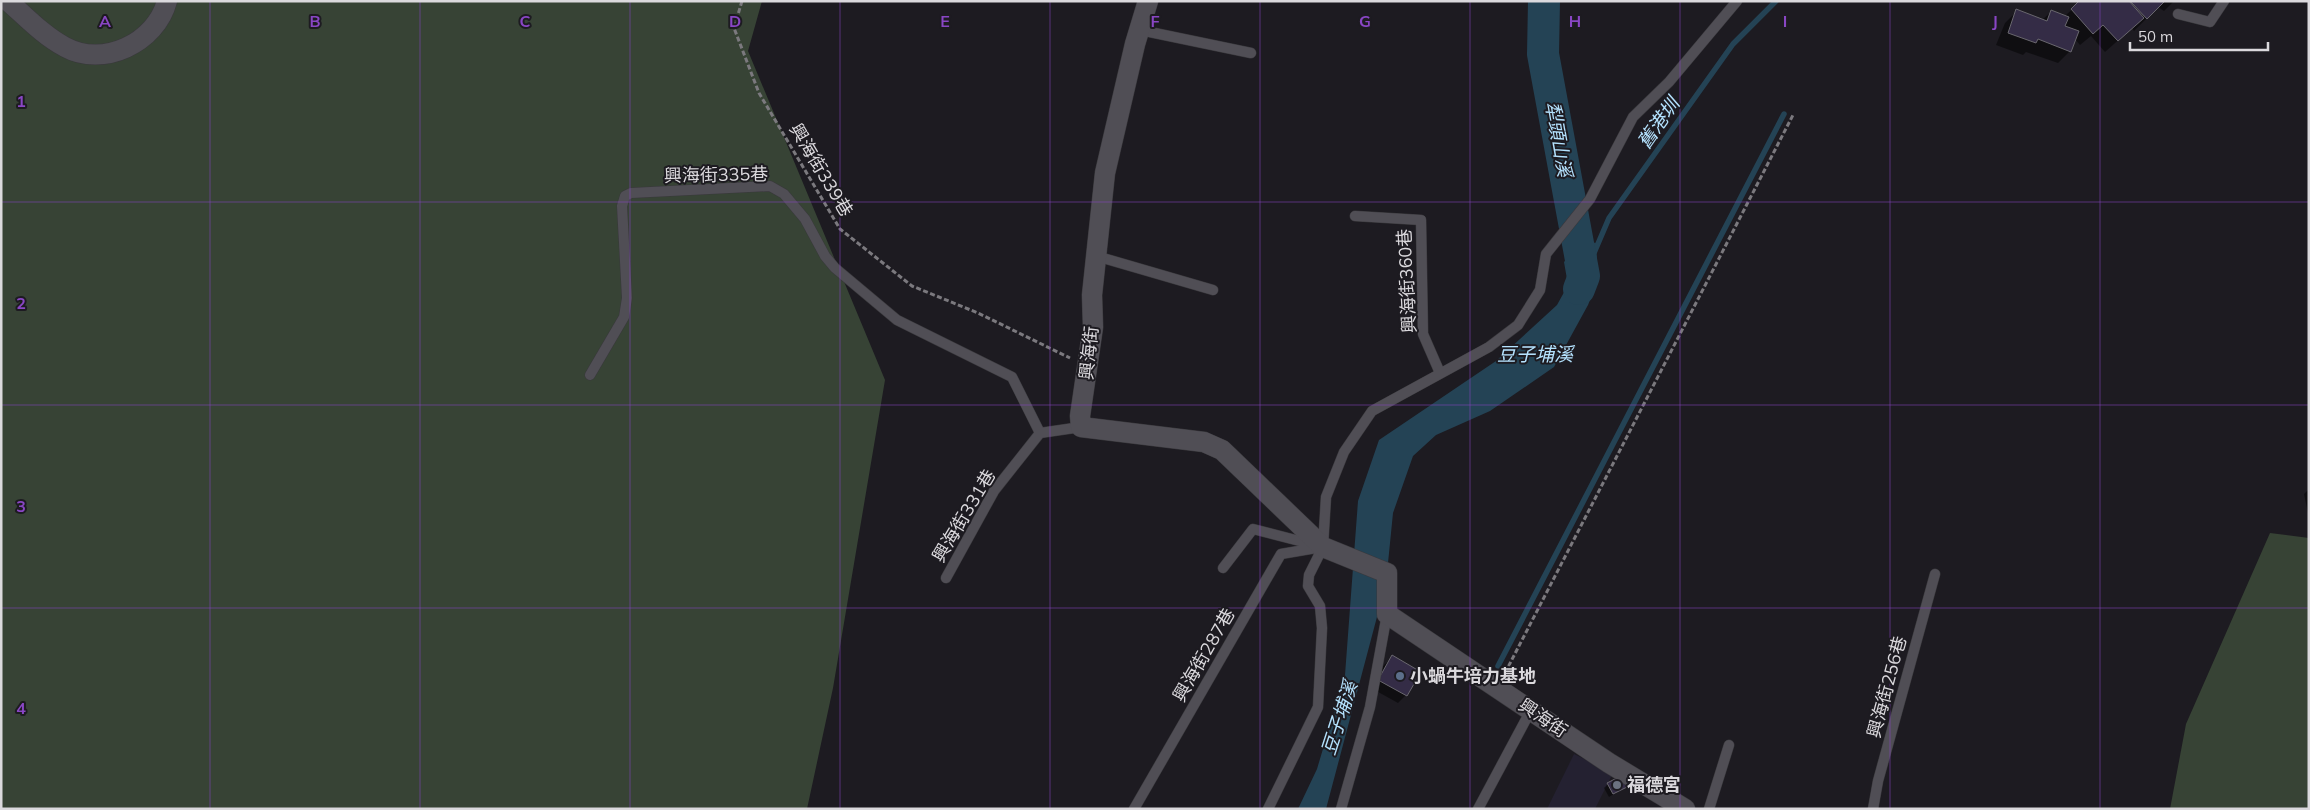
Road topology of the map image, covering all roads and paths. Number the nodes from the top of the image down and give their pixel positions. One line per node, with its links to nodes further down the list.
1 (8, 1): 2 (street)
2 (166, 1)
3 (742, 1): 14 (path, 興海街339巷)
4 (1148, 1): 8 (street, 興海街)
5 (1737, 1): 15 (lane)
6 (2224, 1): 7 (lane)
7 (2178, 14)
8 (1140, 30): 9 (lane); 12 (street, 興海街)
9 (1251, 53)
10 (1794, 115): 24 (path)
11 (1355, 216): 15 (lane, 興海街360巷)
12 (1096, 256): 13 (lane); 14 (street, 興海街)
13 (1213, 290)
14 (1088, 366): 17 (street, 興海街)
15 (1440, 373): 19 (lane)
16 (590, 375): 18 (lane, 興海街335巷)
17 (1081, 427): 18 (lane); 19 (street)
18 (1040, 433): 22 (lane, 興海街331巷)
19 (1323, 547): 20 (lane); 23 (street); 27 (lane, 興海街287巷); 28 (lane)
20 (1223, 568)
21 (1935, 574): 33 (lane, 興海街256巷)
22 (946, 578)
23 (1387, 614): 24 (street, 興海街); 29 (lane)
24 (1498, 687): 25 (street, 興海街)
25 (1532, 710): 30 (lane); 31 (street, 興海街)
26 (1729, 745): 32 (lane)
27 (1134, 809)
28 (1268, 809)
29 (1341, 809)
30 (1478, 809)
31 (1685, 809)
32 (1710, 809)
33 (1873, 809)

